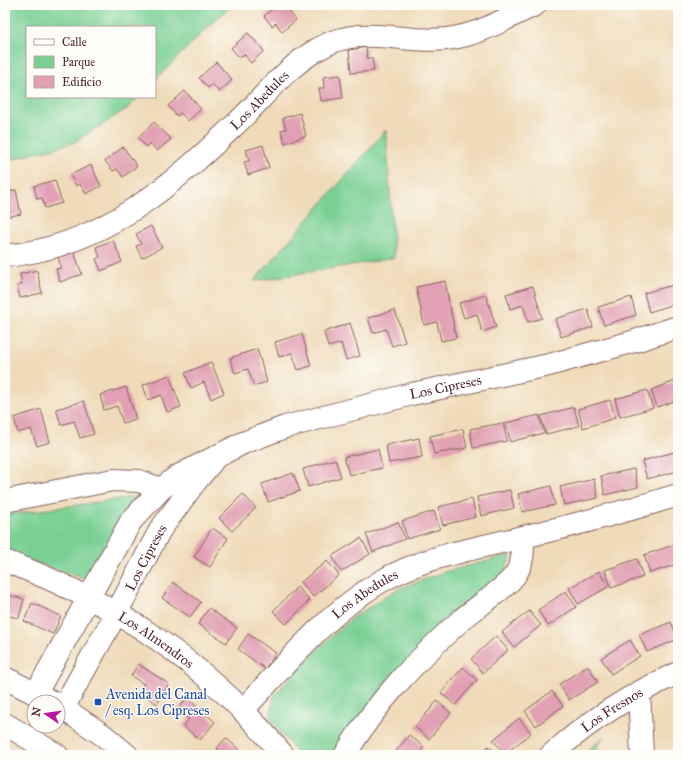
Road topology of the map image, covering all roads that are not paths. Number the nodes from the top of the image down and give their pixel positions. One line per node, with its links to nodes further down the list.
1 (535, 5): 2 (street, Los Abedules)
2 (5, 256)
3 (678, 327): 4 (street, Los Cipreses)
4 (217, 457): 5 (street, Los Cipreses); 11 (street, Los Cipreses)
5 (161, 489): 7 (street); 10 (street, Los Cipreses)
6 (678, 495): 8 (street, Los Abedules)
7 (5, 501)
8 (522, 538): 18 (street, Los Abedules); 24 (street)
9 (5, 561): 10 (street, Los Almendros)
10 (89, 597): 11 (street, Los Almendros); 16 (street, Los Cipreses)
11 (117, 612): 17 (street, Los Cipreses); 18 (street, Los Almendros)
12 (678, 673): 14 (street, Los Fresnos)
13 (5, 678): 15 (street)
14 (639, 692): 25 (street, Los Fresnos); 26 (street)
15 (36, 694)
16 (55, 694)
17 (58, 694)
18 (243, 710): 23 (street, Los Almendros)
19 (66, 712): 21 (street)
20 (5, 724): 22 (street)
21 (123, 753)
22 (57, 755)
23 (282, 755)
24 (345, 755)
25 (551, 755)
26 (642, 755)

